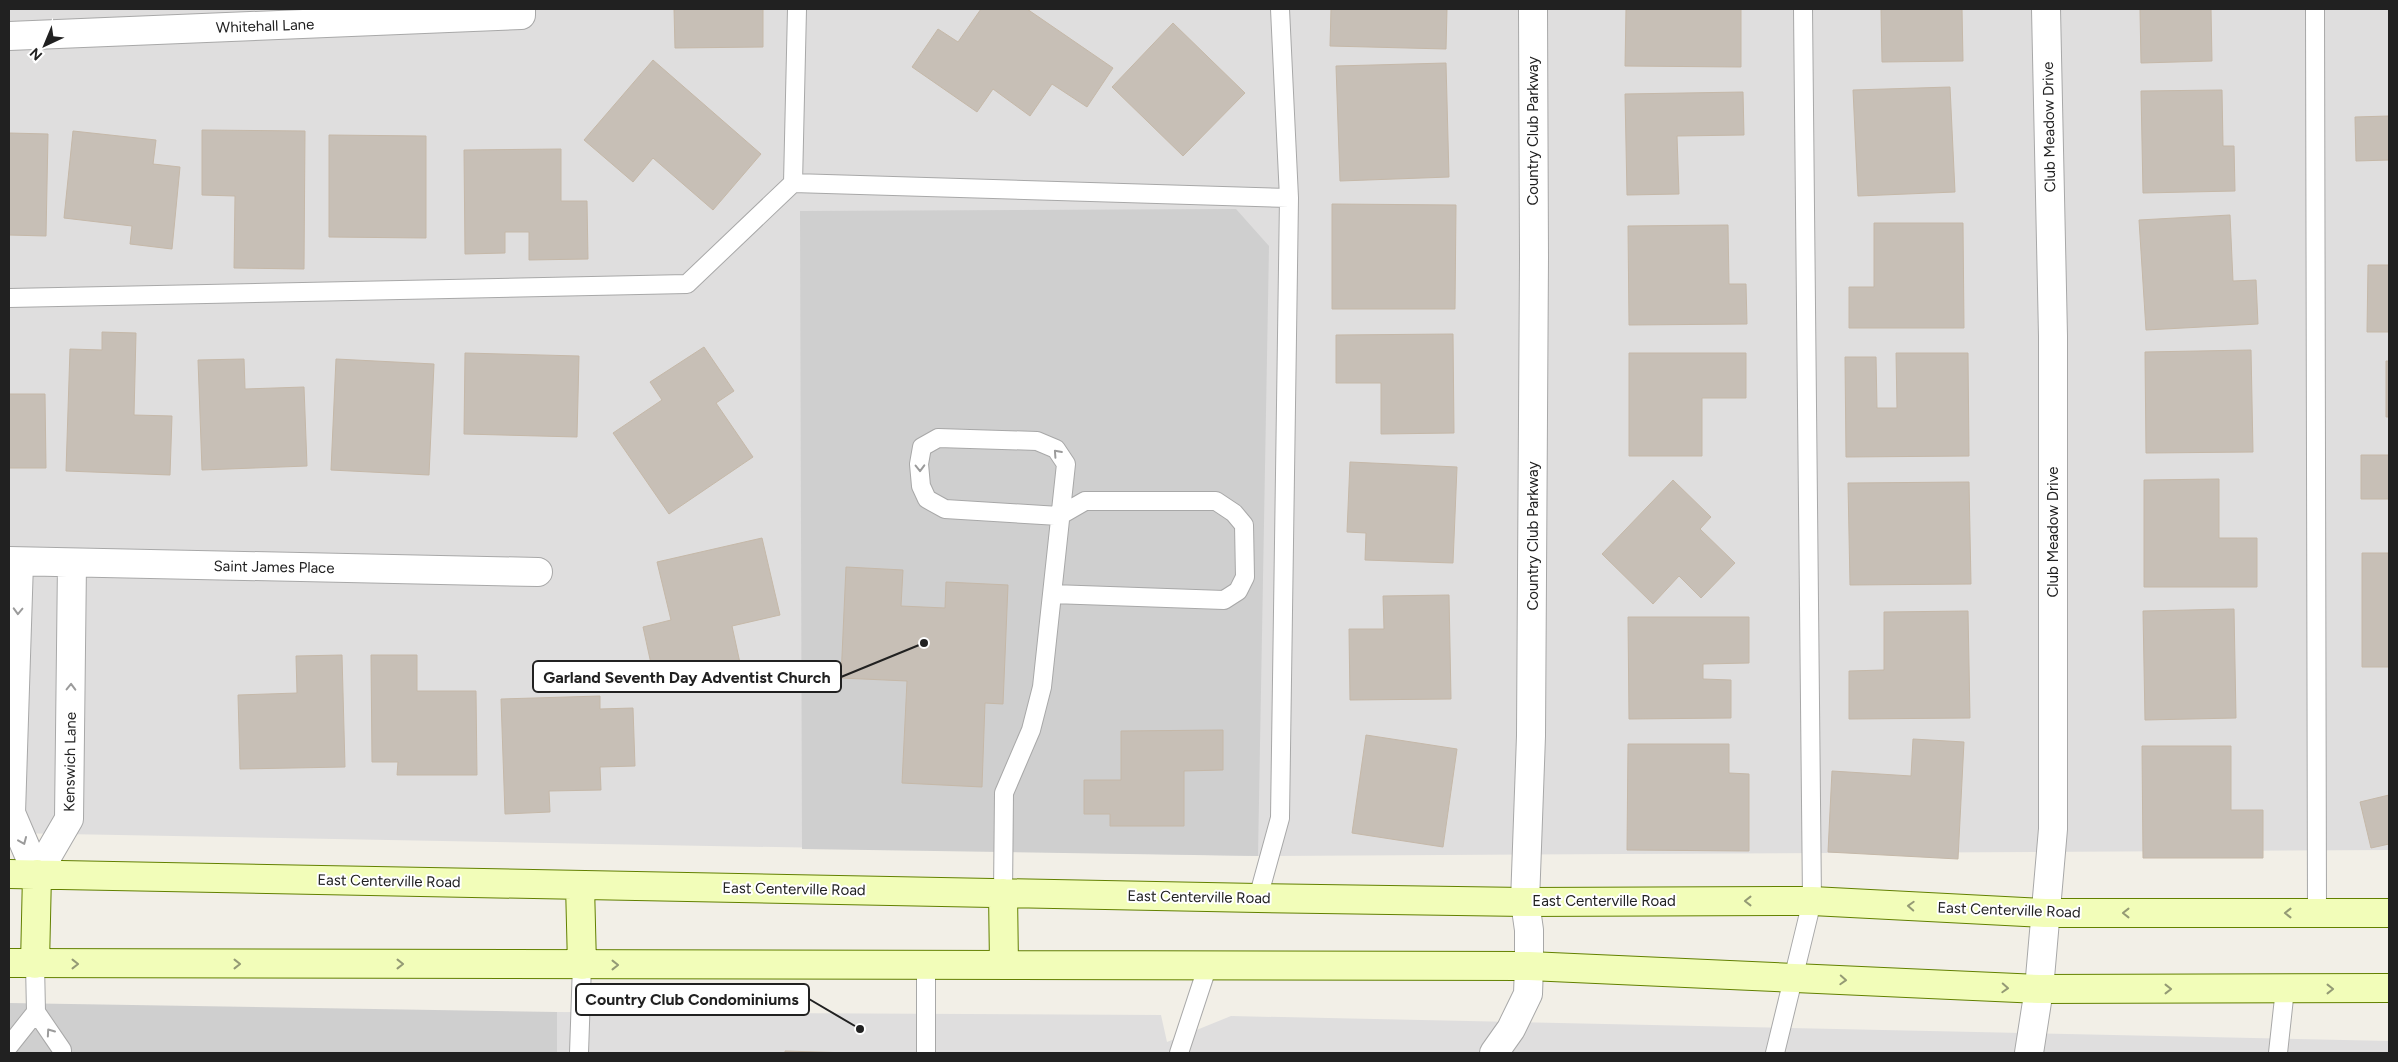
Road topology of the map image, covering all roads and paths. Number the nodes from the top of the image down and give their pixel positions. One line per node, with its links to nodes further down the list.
1 (797, 9): 9 (lane)
2 (1280, 9): 10 (lane)
3 (1533, 9): 23 (street, Country Club Parkway)
4 (1803, 9): 22 (lane)
5 (2046, 9): 24 (street, Club Meadow Drive)
6 (2315, 9): 25 (lane)
7 (521, 12): 8 (street, Whitehall Lane)
8 (9, 36)
9 (792, 183): 10 (lane); 11 (lane)
10 (1289, 198): 21 (lane)
11 (9, 298)
12 (1059, 516): 12 (lane, one-way to 12); 16 (lane); 16 (lane)
13 (14, 562): 14 (street, Saint James Place); 18 (street, one-way to 18)
14 (72, 563): 15 (street, Saint James Place); 18 (street, Kenswich Lane, one-way to 14)
15 (538, 572)
16 (1052, 594): 20 (lane)
17 (9, 874): 18 (main road, East Centerville Road)
18 (37, 874): 19 (main road, East Centerville Road); 27 (main road)
19 (580, 885): 20 (main road, East Centerville Road); 28 (main road)
20 (1003, 893): 21 (main road, East Centerville Road); 30 (main road)
21 (1258, 898): 23 (main road, East Centerville Road)
22 (1812, 901): 23 (main road, East Centerville Road, one-way to 23); 24 (main road, East Centerville Road, one-way to 22); 33 (lane)
23 (1525, 902): 32 (street, Country Club Parkway)
24 (2045, 913): 25 (main road, East Centerville Road, one-way to 24); 35 (street, Club Meadow Drive)
25 (2317, 913): 26 (main road, East Centerville Road)
26 (2389, 913)
27 (22, 964): 28 (main road, one-way to 28); 37 (lane)
28 (582, 965): 29 (main road, one-way to 29); 40 (lane)
29 (926, 965): 30 (main road); 41 (lane)
30 (1004, 965): 31 (main road)
31 (1208, 965): 32 (main road); 42 (lane)
32 (1529, 966): 33 (main road); 43 (street, Country Club Parkway)
33 (1794, 978): 35 (main road, one-way to 35); 44 (lane)
34 (2389, 988): 36 (main road, one-way to 34)
35 (2039, 989): 36 (main road, one-way to 36); 45 (street, Club Meadow Drive)
36 (2285, 989): 46 (lane)
37 (36, 1012): 38 (lane); 39 (lane, one-way to 37)
38 (9, 1046)
39 (62, 1053)
40 (579, 1053)
41 (926, 1053)
42 (1179, 1053)
43 (1494, 1053)
44 (1775, 1053)
45 (2029, 1053)
46 (2278, 1053)

